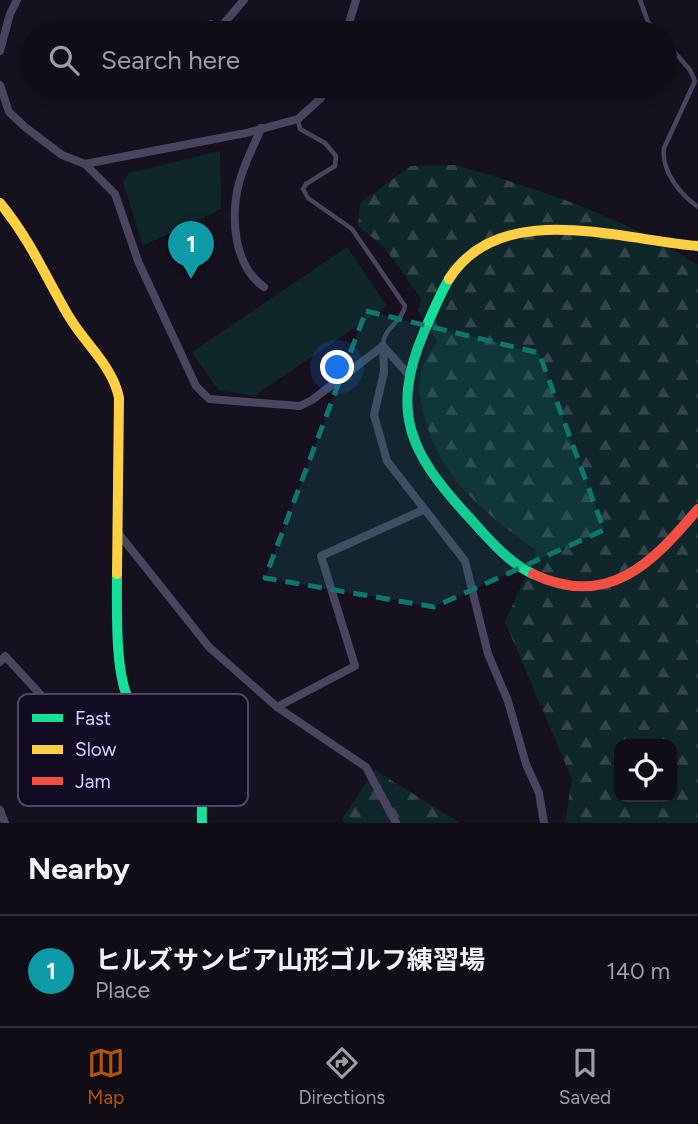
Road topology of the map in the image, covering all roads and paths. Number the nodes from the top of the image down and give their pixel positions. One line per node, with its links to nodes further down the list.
1 (17, 0): 8 (street)
2 (244, 0): 5 (street)
3 (356, 0): 6 (street)
4 (640, 0): 7 (lane)
5 (228, 21)
6 (350, 21)
7 (648, 21)
8 (0, 51)
9 (677, 55): 17 (lane)
10 (0, 85): 11 (street)
11 (1, 98): 15 (street)
12 (321, 98): 13 (street)
13 (298, 120): 14 (street); 20 (lane)
14 (261, 128): 15 (street); 19 (street)
15 (85, 163): 20 (street)
16 (0, 203): 24 (street)
17 (698, 207)
18 (698, 246): 21 (street)
19 (264, 287)
20 (383, 346): 21 (street); 23 (street)
21 (408, 374): 22 (street)
22 (698, 509)
23 (423, 510): 28 (street); 32 (street)
24 (119, 534): 27 (street); 28 (street)
25 (2, 656): 26 (street)
26 (39, 694)
27 (126, 694)
28 (277, 706): 31 (street)
29 (0, 810): 30 (street)
30 (5, 823)
31 (396, 823)
32 (544, 823)

